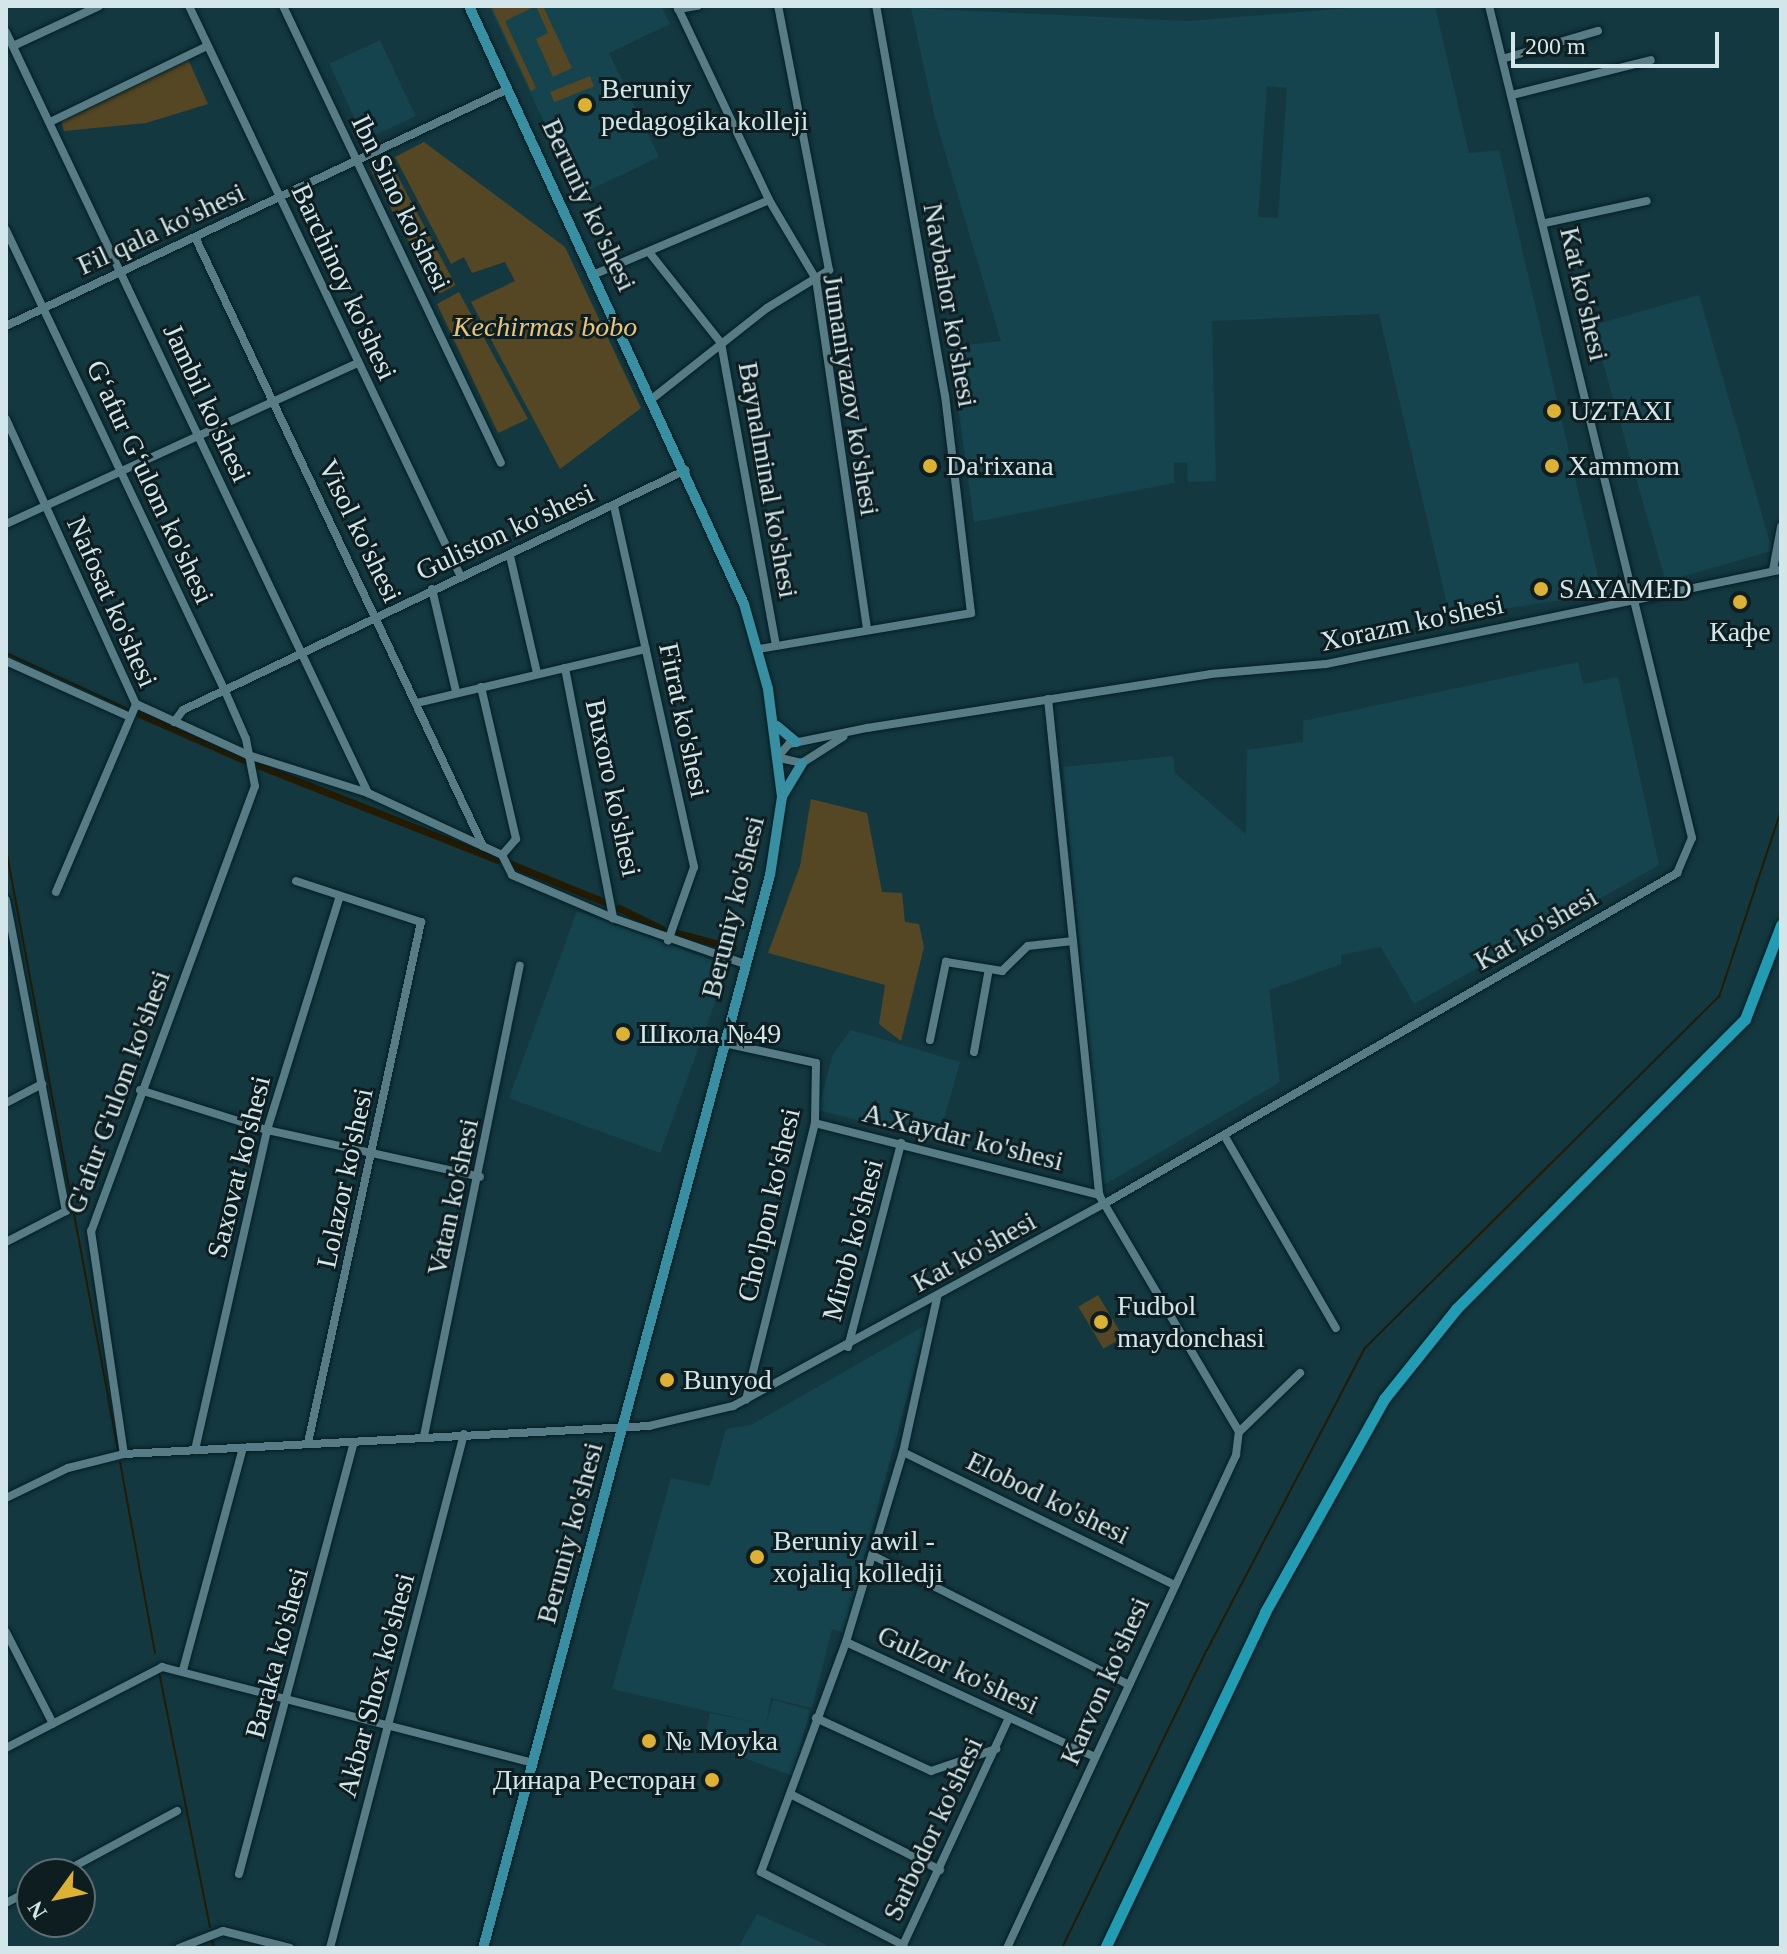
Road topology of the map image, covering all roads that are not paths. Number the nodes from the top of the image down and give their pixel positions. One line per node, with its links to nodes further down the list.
1 (99, 6): 12 (street)
2 (189, 6): 13 (street, Barchinoy ko'shesi)
3 (283, 6): 19 (street, Ibn Sino ko'shesi)
4 (469, 6): 16 (main road, Beruniy ko'shesi)
5 (698, 6): 9 (street)
6 (778, 6): 29 (street)
7 (876, 6): 51 (street, Navbahor ko'shesi)
8 (1489, 6): 14 (street, Kat ko'shesi)
9 (678, 8): 21 (street, Jumaniyazov ko'shesi)
10 (1598, 31): 14 (street)
11 (6, 32): 12 (street, Jambil ko'shesi)
12 (13, 46): 18 (street, Jambil ko'shesi)
13 (207, 46): 18 (street); 20 (street, Barchinoy ko'shesi)
14 (1502, 59): 17 (street, Kat ko'shesi)
15 (1651, 60): 17 (street)
16 (508, 89): 19 (street, Fil qala ko'shesi); 28 (main road, Beruniy ko'shesi)
17 (1512, 95): 23 (street, Kat ko'shesi)
18 (50, 122): 27 (street, Jambil ko'shesi)
19 (357, 161): 20 (street, Fil qala ko'shesi); 38 (street, Ibn Sino ko'shesi)
20 (279, 197): 25 (street, Fil qala ko'shesi); 33 (street, Barchinoy ko'shesi)
21 (769, 200): 26 (street); 29 (street, Jumaniyazov ko'shesi)
22 (1647, 201): 23 (street)
23 (1545, 223): 49 (street, Kat ko'shesi)
24 (6, 230): 30 (street, Gʻafur Gʻulom ko'shesi)
25 (195, 237): 27 (street, Fil qala ko'shesi); 35 (street, Visol ko'shesi)
26 (649, 252): 28 (street); 32 (street, Baynalminal ko'shesi)
27 (121, 272): 30 (street, Fil qala ko'shesi); 37 (street, Jambil ko'shesi)
28 (595, 274): 34 (main road, Beruniy ko'shesi)
29 (816, 279): 32 (street); 51 (street, Jumaniyazov ko'shesi)
30 (43, 309): 31 (street, Fil qala ko'shesi); 40 (street, Gʻafur Gʻulom ko'shesi)
31 (6, 326)
32 (721, 343): 34 (street); 52 (street, Baynalminal ko'shesi)
33 (357, 363): 35 (street); 47 (street, Barchinoy ko'shesi)
34 (653, 398): 39 (main road, Beruniy ko'shesi)
35 (272, 399): 37 (street); 50 (street, Visol ko'shesi)
36 (6, 419): 41 (street, Nafosat ko'shesi)
37 (198, 438): 40 (street); 55 (street, Jambil ko'shesi)
38 (501, 463)
39 (686, 470): 42 (street, Guliston ko'shesi); 54 (main road, Beruniy ko'shesi)
40 (120, 474): 41 (street); 60 (street, Gʻafur Gʻulom ko'shesi)
41 (45, 505): 43 (street); 64 (street, Nafosat ko'shesi)
42 (614, 506): 45 (street, Guliston ko'shesi); 53 (street, Fitrat ko'shesi)
43 (6, 524)
44 (1781, 527): 46 (street)
45 (510, 556): 47 (street, Guliston ko'shesi); 58 (street)
46 (1777, 570): 49 (street, Xorazm ko'shesi)
47 (461, 577): 48 (street, Guliston ko'shesi)
48 (432, 589): 50 (street, Guliston ko'shesi); 61 (street)
49 (1631, 597): 62 (street, Xorazm ko'shesi); 97 (street, Kat ko'shesi)
50 (378, 618): 55 (street, Guliston ko'shesi); 63 (street, Visol ko'shesi)
51 (867, 629): 52 (street)
52 (776, 645): 54 (street)
53 (646, 649): 57 (street); 83 (street, Fitrat ko'shesi)
54 (759, 649): 67 (main road, Beruniy ko'shesi)
55 (302, 656): 60 (street, Guliston ko'shesi); 73 (street, Jambil ko'shesi)
56 (6, 661): 65 (street)
57 (565, 668): 58 (street); 81 (street, Buxoro ko'shesi)
58 (537, 673): 59 (street)
59 (481, 687): 61 (street); 76 (street)
60 (225, 691): 66 (street, Guliston ko'shesi); 70 (street, Gʻafur Gʻulom ko'shesi)
61 (456, 691): 63 (street)
62 (1048, 699): 68 (street, Xorazm ko'shesi); 84 (street)
63 (417, 703): 75 (street, Visol ko'shesi)
64 (136, 704): 65 (street, Nafosat ko'shesi); 66 (street)
65 (128, 716): 78 (street, Nafosat ko'shesi)
66 (174, 722): 70 (street)
67 (775, 724): 69 (main road); 71 (main road, Beruniy ko'shesi)
68 (847, 734): 69 (street, Xorazm ko'shesi); 72 (street)
69 (796, 742): 71 (street)
70 (248, 755): 73 (street); 93 (street, G'afur G'ulom ko'shesi)
71 (780, 756): 72 (street); 74 (main road, Beruniy ko'shesi)
72 (802, 763): 74 (main road)
73 (368, 793): 75 (street)
74 (782, 797): 86 (main road, Beruniy ko'shesi)
75 (483, 846): 76 (street)
76 (502, 855): 81 (street)
77 (296, 881): 79 (street)
78 (56, 892)
79 (339, 899): 96 (street, Saxovat ko'shesi); 99 (street, Lolazor ko'shesi)
80 (6, 900): 85 (street)
81 (613, 918): 83 (street)
82 (1781, 925): 144 (highway)
83 (668, 941): 86 (street)
84 (1073, 941): 88 (street); 101 (street)
85 (10, 953): 92 (street)
86 (745, 964): 90 (main road, Beruniy ko'shesi)
87 (520, 966): 100 (street, Vatan ko'shesi)
88 (989, 969): 89 (street); 91 (street)
89 (930, 1040)
90 (724, 1043): 95 (street, Cho'lpon ko'shesi); 108 (main road, Beruniy ko'shesi)
91 (974, 1052)
92 (42, 1084): 94 (street); 102 (street)
93 (140, 1090): 96 (street); 117 (street, G'afur G'ulom ko'shesi)
94 (6, 1103)
95 (815, 1123): 98 (street, A.Xaydar ko'shesi); 107 (street, Cho'lpon ko'shesi)
96 (267, 1130): 99 (street); 115 (street, Saxovat ko'shesi)
97 (1224, 1135): 101 (street, Kat ko'shesi); 104 (street)
98 (901, 1143): 101 (street, A.Xaydar ko'shesi); 105 (street, Mirob ko'shesi)
99 (373, 1156): 100 (street); 113 (street, Lolazor ko'shesi)
100 (480, 1177): 111 (street, Vatan ko'shesi)
101 (1102, 1200): 103 (street, Kat ko'shesi); 109 (street)
102 (6, 1242)
103 (937, 1298): 105 (street, Kat ko'shesi); 116 (street)
104 (1336, 1328)
105 (848, 1347): 107 (street, Kat ko'shesi)
106 (1300, 1373): 109 (street)
107 (746, 1400): 108 (street, Kat ko'shesi)
108 (624, 1428): 110 (street, Kat ko'shesi); 133 (main road, Beruniy ko'shesi)
109 (1239, 1432): 120 (street, Karvon ko'shesi)
110 (464, 1434): 111 (street, Kat ko'shesi); 129 (street, Akbar Shox ko'shesi)
111 (424, 1436): 112 (street, Kat ko'shesi)
112 (354, 1442): 113 (street, Kat ko'shesi); 125 (street, Baraka ko'shesi)
113 (308, 1443): 114 (street, Kat ko'shesi)
114 (243, 1448): 115 (street, Kat ko'shesi); 123 (street)
115 (195, 1450): 117 (street, Kat ko'shesi)
116 (903, 1452): 119 (street); 120 (street, Elobod ko'shesi)
117 (124, 1454): 118 (street, Kat ko'shesi)
118 (6, 1498)
119 (872, 1555): 122 (street); 124 (street)
120 (1173, 1584): 124 (street, Karvon ko'shesi)
121 (6, 1632): 128 (street)
122 (846, 1642): 126 (street); 127 (street, Gulzor ko'shesi)
123 (183, 1670): 125 (street); 128 (street)
124 (1129, 1685): 132 (street, Karvon ko'shesi)
125 (288, 1699): 129 (street); 138 (street, Baraka ko'shesi)
126 (816, 1718): 131 (street); 134 (street)
127 (1009, 1718): 131 (street, Sarbodor ko'shesi); 132 (street, Gulzor ko'shesi)
128 (53, 1724): 130 (street)
129 (389, 1727): 133 (street); 141 (street, Akbar Shox ko'shesi)
130 (6, 1748)
131 (996, 1749): 137 (street, Sarbodor ko'shesi)
132 (1095, 1757): 143 (street, Karvon ko'shesi)
133 (533, 1763): 142 (main road, Beruniy ko'shesi)
134 (792, 1795): 137 (street); 137 (street, Sarbodor ko'shesi)
135 (177, 1811): 136 (street)
136 (90, 1858)
137 (940, 1870)
138 (239, 1874)
139 (179, 1948): 140 (street)
140 (290, 1948)
141 (330, 1948)
142 (483, 1948)
143 (1007, 1948)
144 (1105, 1948)

